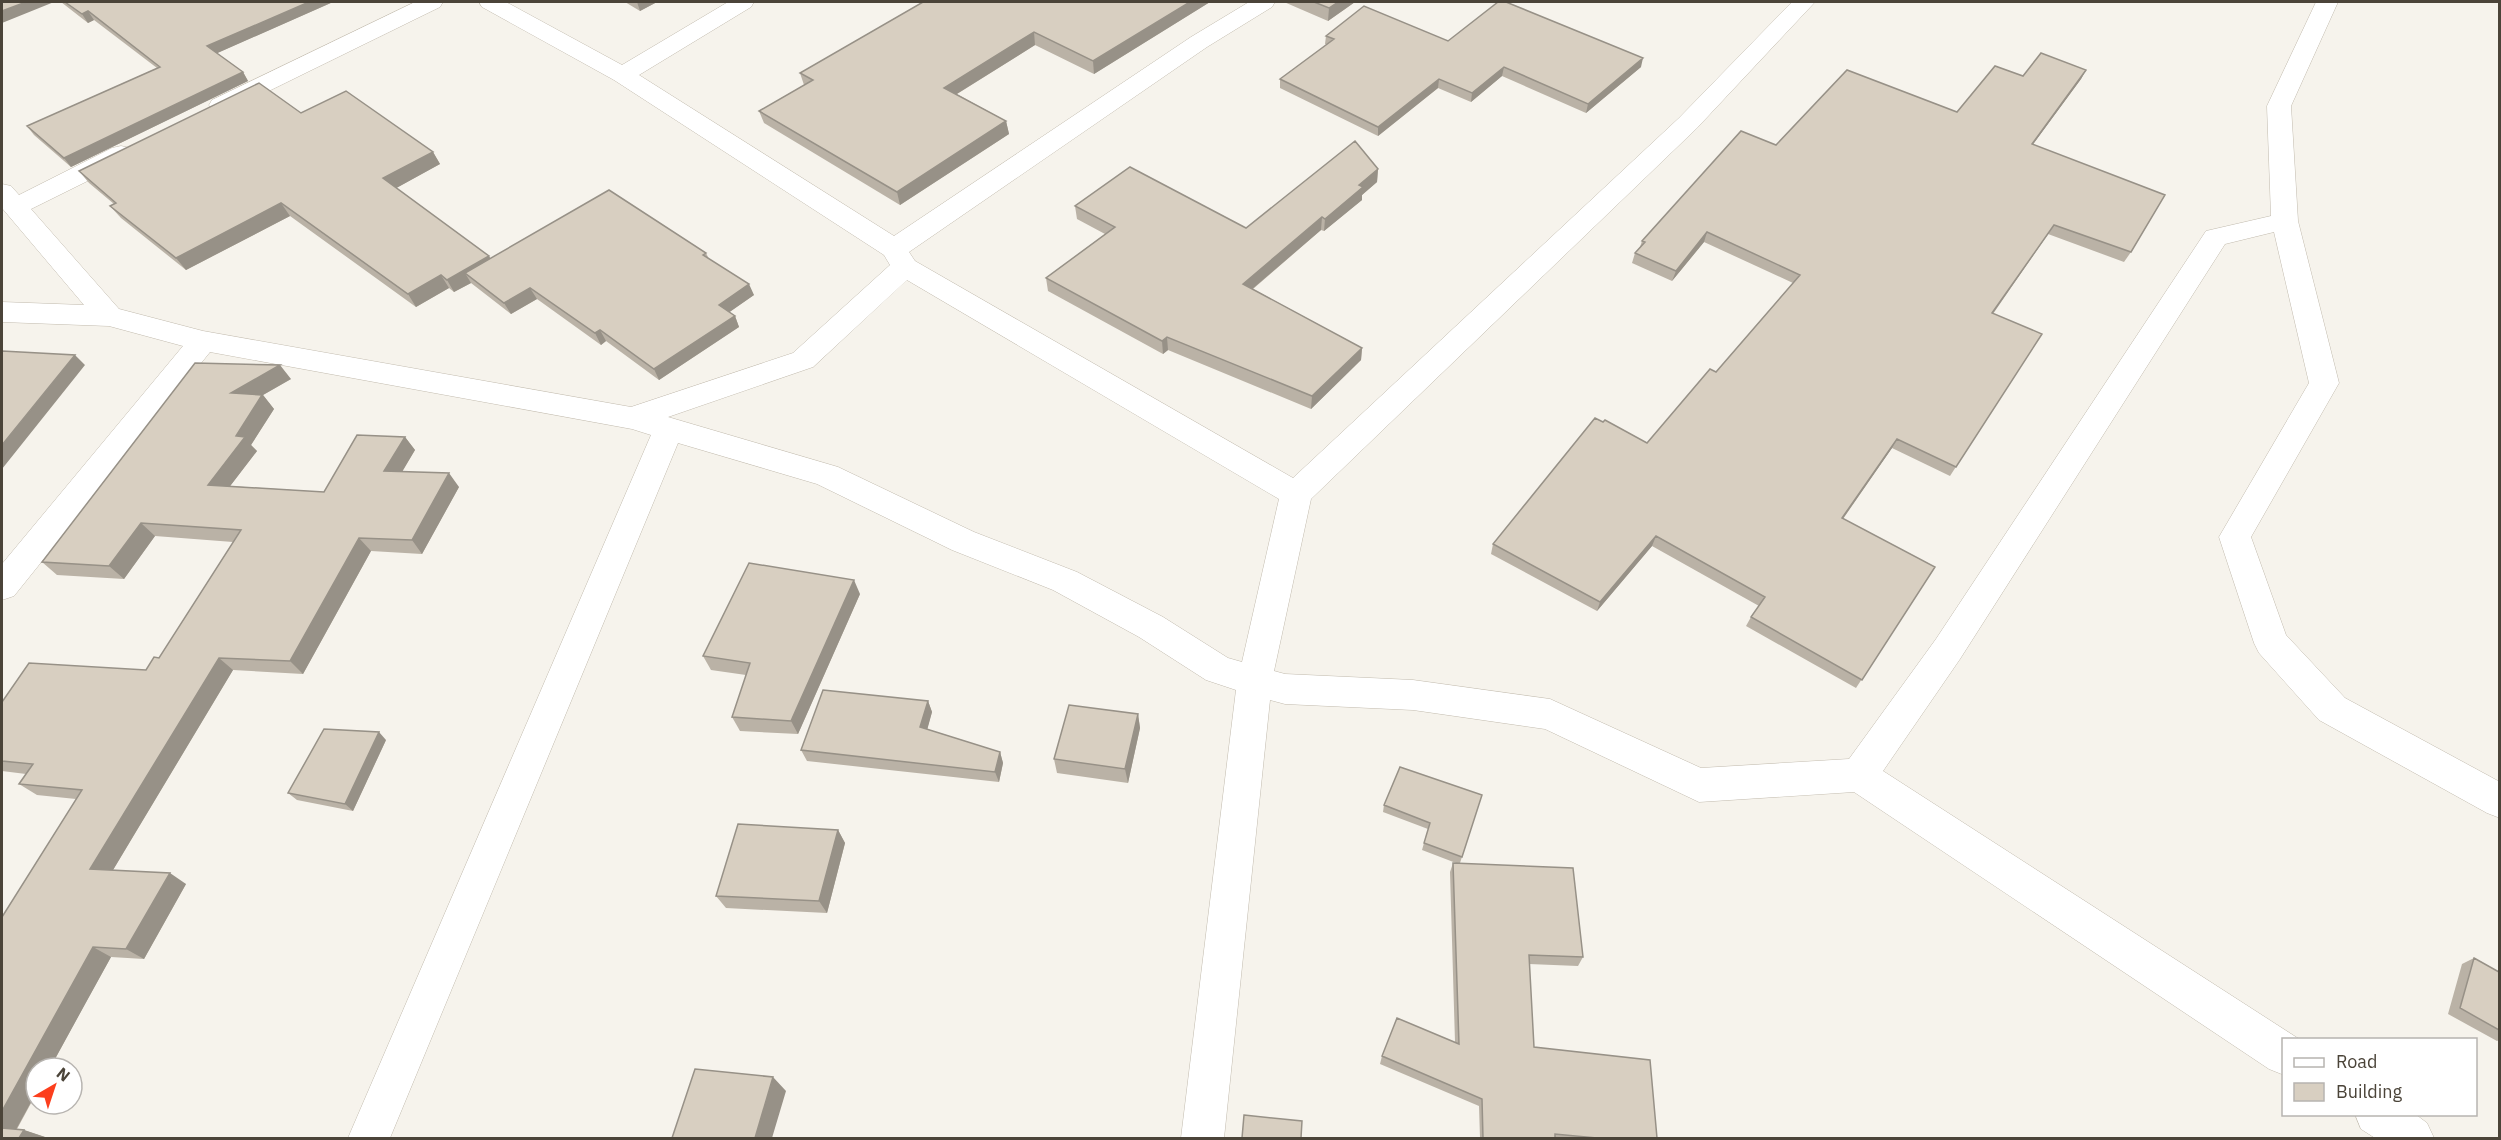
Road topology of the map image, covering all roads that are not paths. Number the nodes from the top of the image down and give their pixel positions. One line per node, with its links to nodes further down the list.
1 (432, 2): 8 (street)
2 (489, 2): 7 (street)
3 (743, 2): 7 (street)
4 (1264, 2): 12 (street)
5 (1804, 2): 18 (street)
6 (2327, 2): 11 (street)
7 (622, 75): 12 (street)
8 (202, 114)
9 (140, 145): 10 (street)
10 (8, 199): 14 (street)
11 (2285, 221): 21 (street); 22 (street)
12 (899, 258): 16 (street); 18 (street)
13 (2, 312): 14 (street)
14 (109, 316): 15 (street)
15 (203, 341): 16 (street); 19 (street)
16 (632, 418): 17 (street)
17 (669, 429): 20 (street); 25 (street)
18 (1296, 494): 20 (street)
19 (2, 587)
20 (1255, 680): 21 (street); 26 (street)
21 (1859, 775): 23 (street)
22 (2499, 801)
23 (2282, 1053)
24 (2379, 1116): 27 (street)
25 (369, 1138)
26 (1202, 1138)
27 (2412, 1138)

